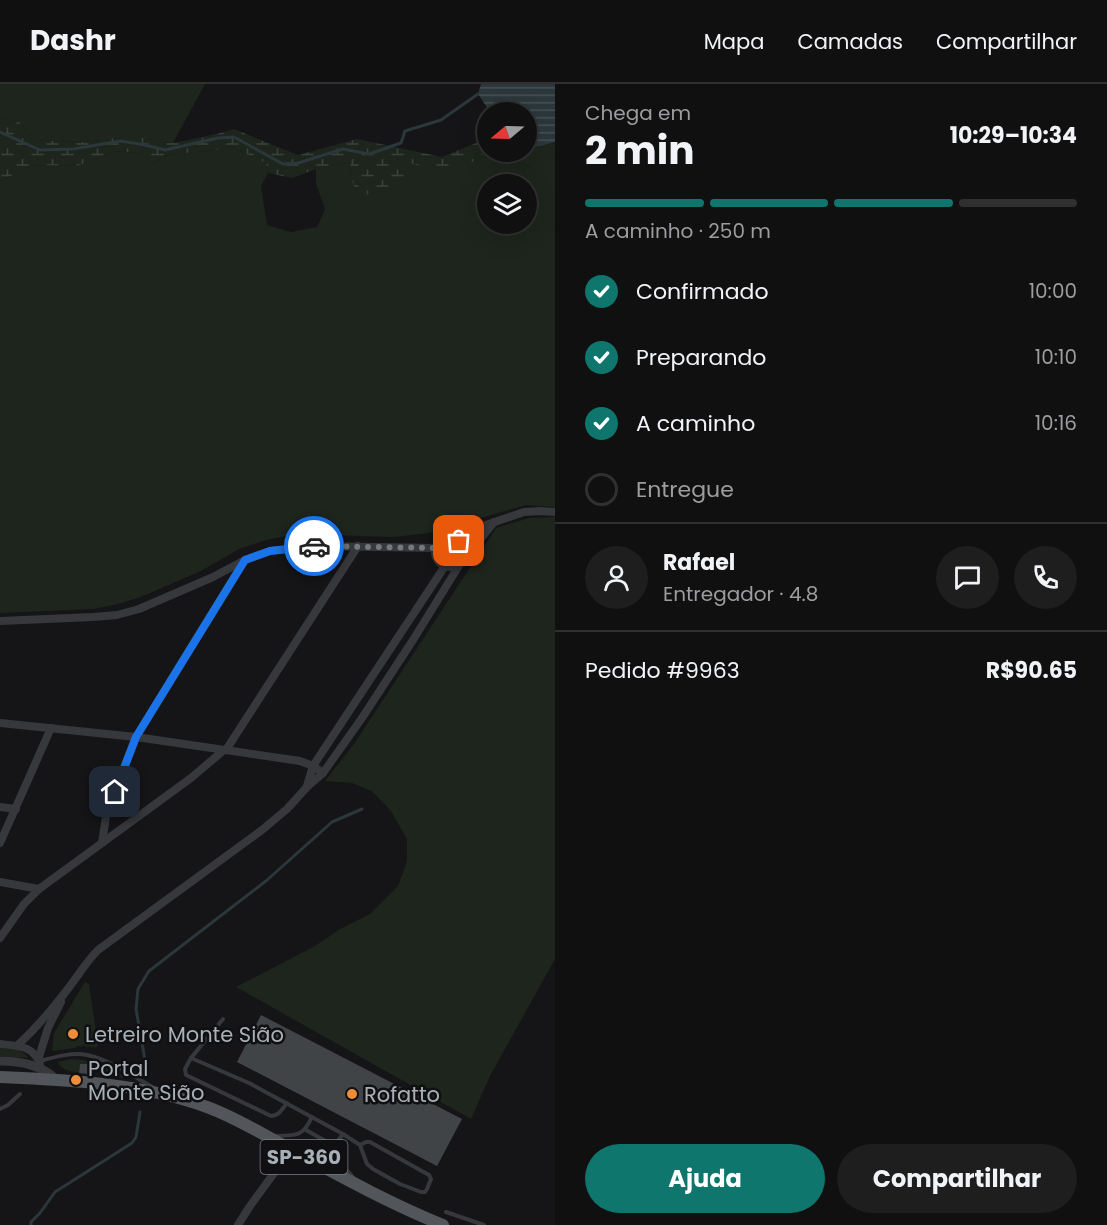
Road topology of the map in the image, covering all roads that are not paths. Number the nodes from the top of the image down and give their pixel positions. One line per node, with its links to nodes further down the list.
1 (555, 512): 2 (street)
2 (495, 521): 3 (street); 7 (street)
3 (448, 538): 5 (street); 7 (street)
4 (358, 546): 5 (street); 6 (street); 13 (street)
5 (436, 548): 8 (street)
6 (245, 560): 9 (street); 12 (street)
7 (462, 560): 8 (street); 15 (street)
8 (445, 566): 14 (street)
9 (0, 621)
10 (0, 723): 11 (street)
11 (51, 728): 12 (street); 18 (street)
12 (136, 737): 13 (street); 20 (street)
13 (225, 750): 14 (street); 20 (street)
14 (313, 766): 15 (street); 16 (street)
15 (323, 773): 16 (street)
16 (307, 787): 24 (street)
17 (0, 807): 18 (street)
18 (16, 809): 19 (street)
19 (0, 843)
20 (102, 843): 22 (street)
21 (0, 882): 22 (street)
22 (39, 889): 23 (street)
23 (0, 938)
24 (67, 990): 27 (street); 30 (street)
25 (224, 1019): 28 (lane)
26 (0, 1044): 27 (street)
27 (17, 1046): 30 (street)
28 (191, 1058): 35 (lane); 35 (lane)
29 (0, 1061): 30 (street)
30 (40, 1062): 32 (street); 34 (lane)
31 (0, 1077): 32 (main road)
32 (56, 1079): 34 (main road)
33 (20, 1094): 36 (lane)
34 (163, 1094): 40 (main road, SP-360)
35 (287, 1103): 37 (lane)
36 (0, 1109)
37 (312, 1117): 38 (lane); 39 (lane)
38 (306, 1130): 40 (lane); 42 (lane)
39 (343, 1134): 41 (lane); 42 (lane)
40 (268, 1136): 43 (main road, SP-360)
41 (360, 1145): 41 (lane)
42 (334, 1146): 44 (lane)
43 (291, 1150): 44 (main road, SP-360); 46 (street)
44 (361, 1187): 45 (main road, SP-360)
45 (445, 1219): 47 (lane)
46 (238, 1225)
47 (484, 1225)

